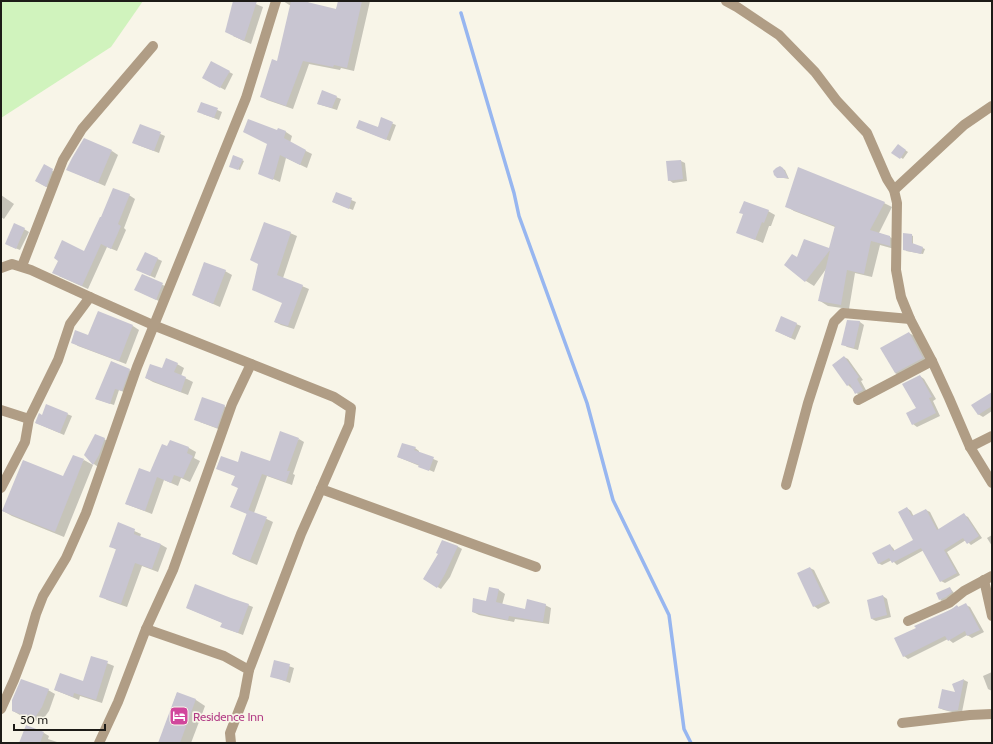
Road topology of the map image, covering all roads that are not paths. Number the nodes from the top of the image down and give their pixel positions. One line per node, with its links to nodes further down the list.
1 (276, 1): 10 (street)
2 (726, 1): 5 (street)
3 (153, 46): 6 (street)
4 (992, 106): 5 (street)
5 (894, 190): 9 (street)
6 (22, 266): 7 (street); 8 (street)
7 (1, 268)
8 (90, 297): 10 (street); 15 (street)
9 (910, 320): 11 (street); 19 (street)
10 (153, 325): 12 (street); 28 (street)
11 (932, 361): 13 (street); 17 (street)
12 (252, 364): 21 (street); 26 (street)
13 (858, 400)
14 (1, 410): 15 (street)
15 (29, 419): 20 (street)
16 (992, 436): 17 (street)
17 (970, 447): 18 (street)
18 (992, 483)
19 (786, 484)
20 (1, 488)
21 (321, 489): 22 (street); 27 (street)
22 (536, 567)
23 (988, 578): 24 (street); 25 (street)
24 (992, 616)
25 (908, 621)
26 (146, 629): 27 (street); 31 (street)
27 (249, 670): 32 (street)
28 (1, 709)
29 (992, 714): 30 (street)
30 (902, 723)
31 (99, 743)
32 (231, 743)

